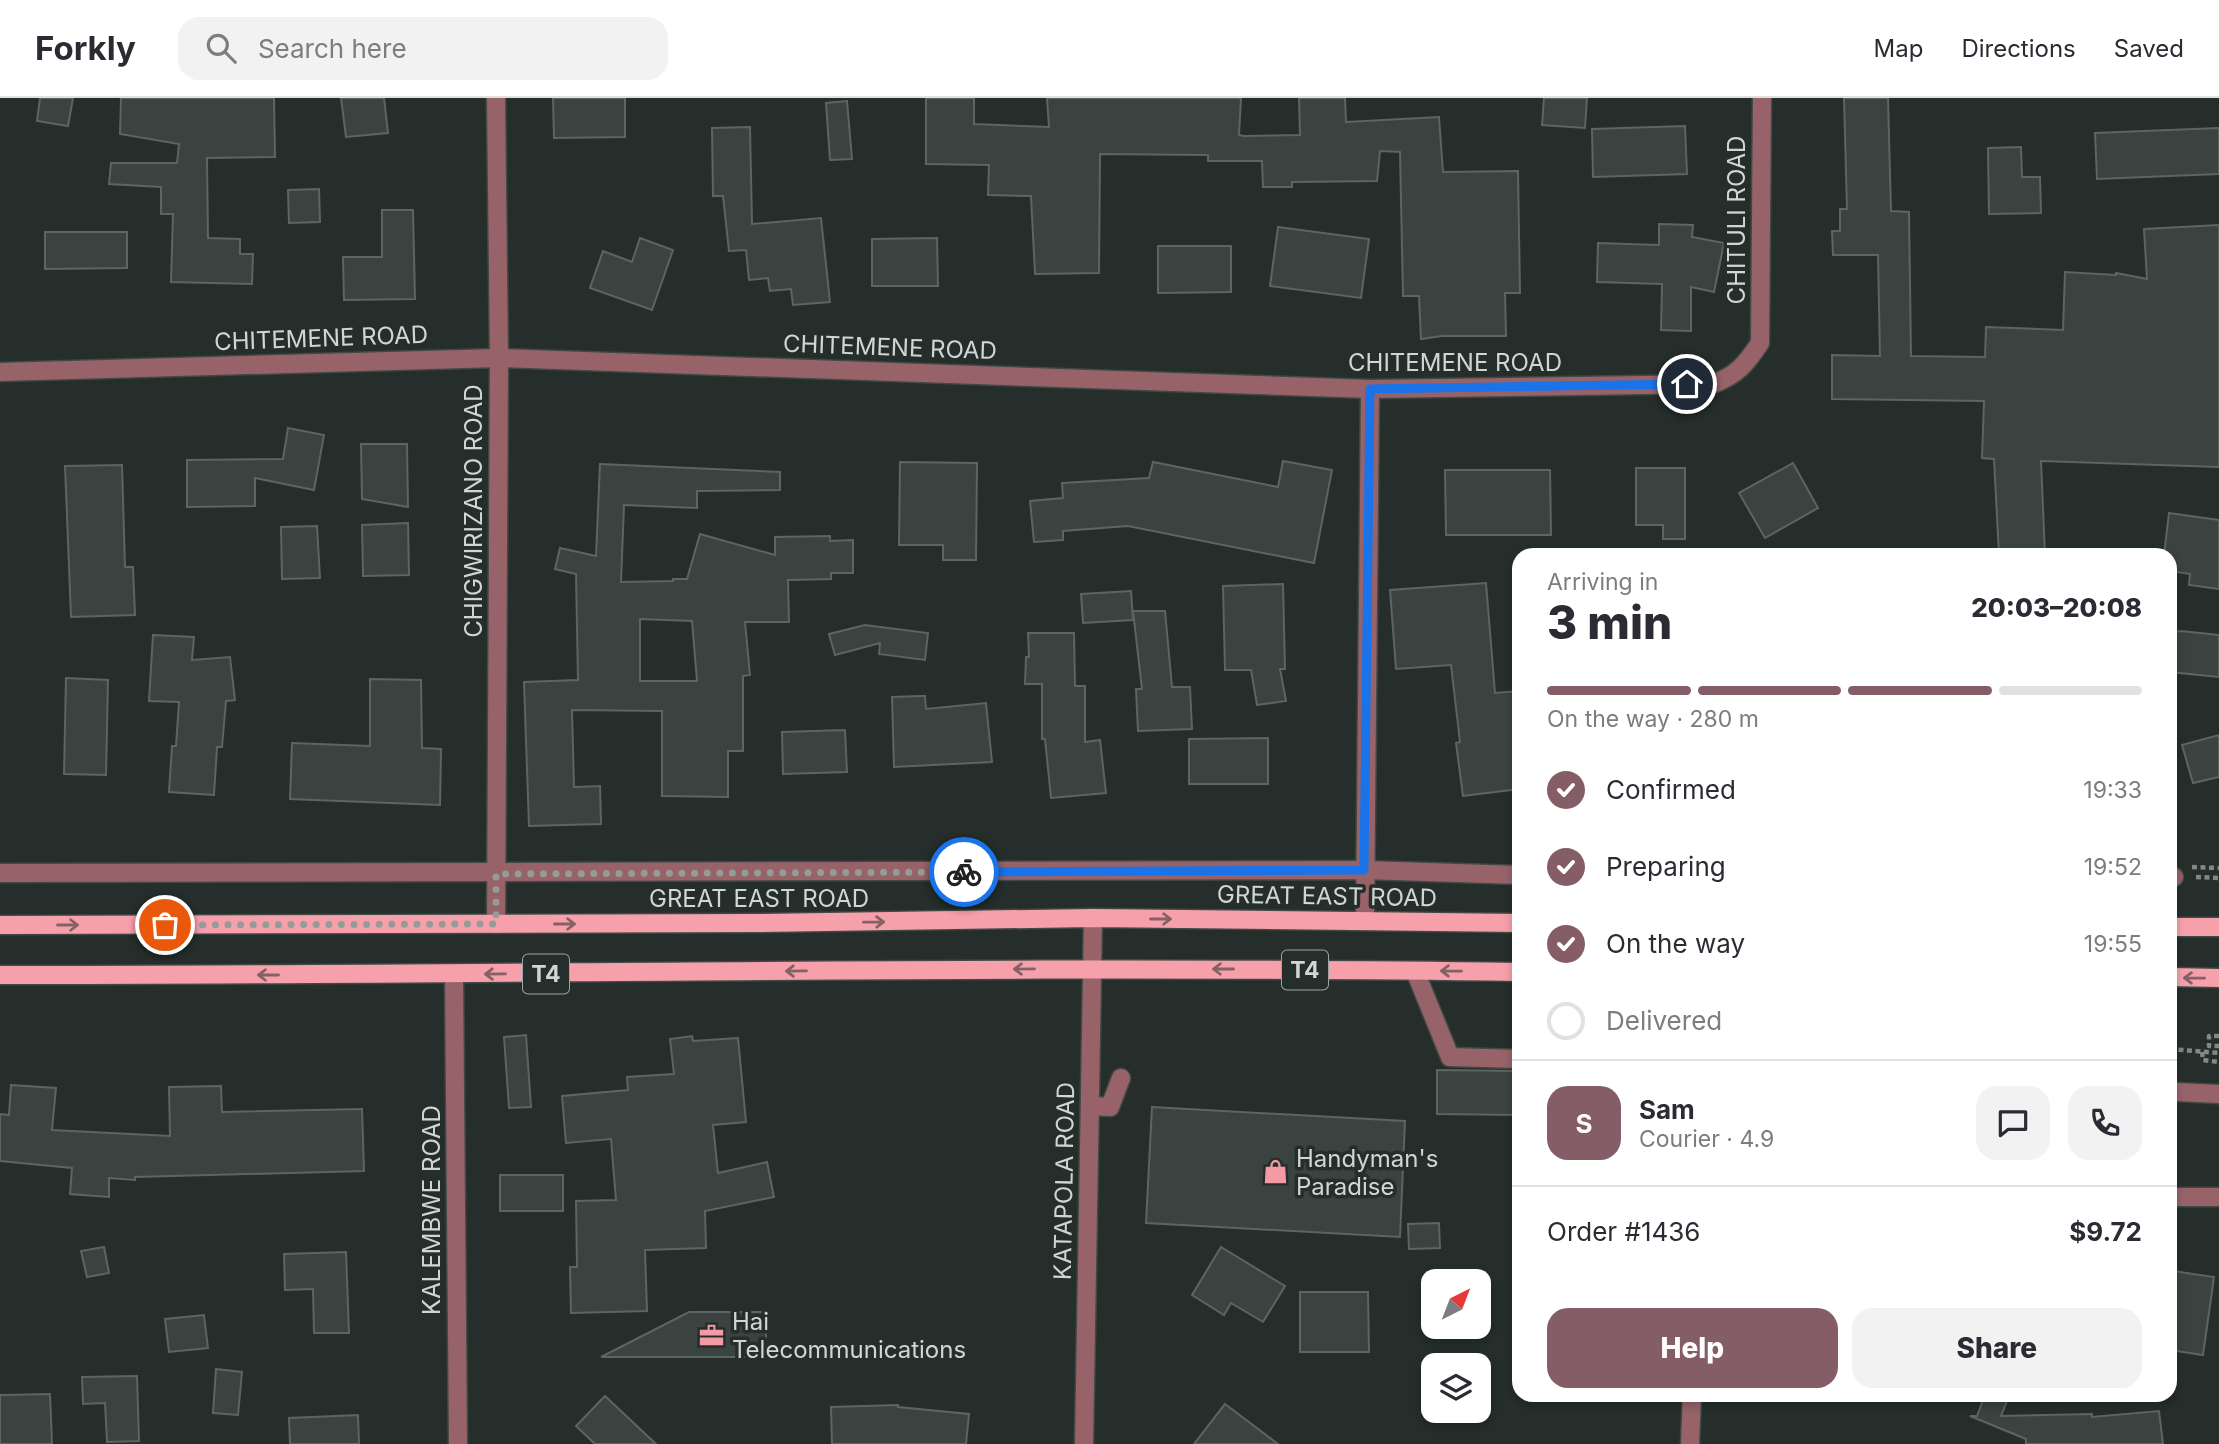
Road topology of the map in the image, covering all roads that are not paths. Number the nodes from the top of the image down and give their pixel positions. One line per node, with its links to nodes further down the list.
1 (496, 98): 4 (street, CHIGWIRIZANO ROAD)
2 (1762, 98): 3 (street, CHITULI ROAD)
3 (1760, 343): 6 (street, CHITEMENE ROAD)
4 (499, 358): 5 (street, CHITEMENE ROAD); 6 (street, CHITEMENE ROAD); 9 (street, CHIGWIRIZANO ROAD)
5 (0, 372)
6 (1370, 389): 7 (street)
7 (1364, 870): 9 (street); 10 (street); 12 (street)
8 (0, 873): 9 (street)
9 (496, 874): 14 (street, CHIGWIRIZANO ROAD)
10 (1512, 875)
11 (1093, 918): 12 (main road, GREAT EAST ROAD / T4, one-way to 12); 14 (main road, GREAT EAST ROAD / T4, one-way to 11); 18 (street, KATAPOLA ROAD)
12 (1365, 920): 13 (main road, GREAT EAST ROAD / T4)
13 (1512, 923)
14 (496, 924): 15 (main road, GREAT EAST ROAD / T4, one-way to 14)
15 (0, 925)
16 (2177, 927): 17 (main road)
17 (2219, 928)
18 (1092, 969): 19 (main road, T4, one-way to 18); 22 (main road, T4, one-way to 22); 29 (street, KATAPOLA ROAD)
19 (1415, 971): 20 (main road, T4, one-way to 19); 25 (street)
20 (1512, 972)
21 (0, 975): 22 (main road, T4, one-way to 21)
22 (454, 975): 33 (street, KALEMBWE ROAD)
23 (2177, 977): 24 (main road, one-way to 23)
24 (2219, 978)
25 (1512, 1059)
26 (1121, 1078): 29 (street)
27 (2177, 1093): 28 (street)
28 (2219, 1094)
29 (1090, 1106): 34 (street, KATAPOLA ROAD)
30 (2177, 1197): 31 (street)
31 (2219, 1197)
32 (1692, 1402): 35 (street)
33 (457, 1444)
34 (1084, 1444)
35 (1690, 1444)

